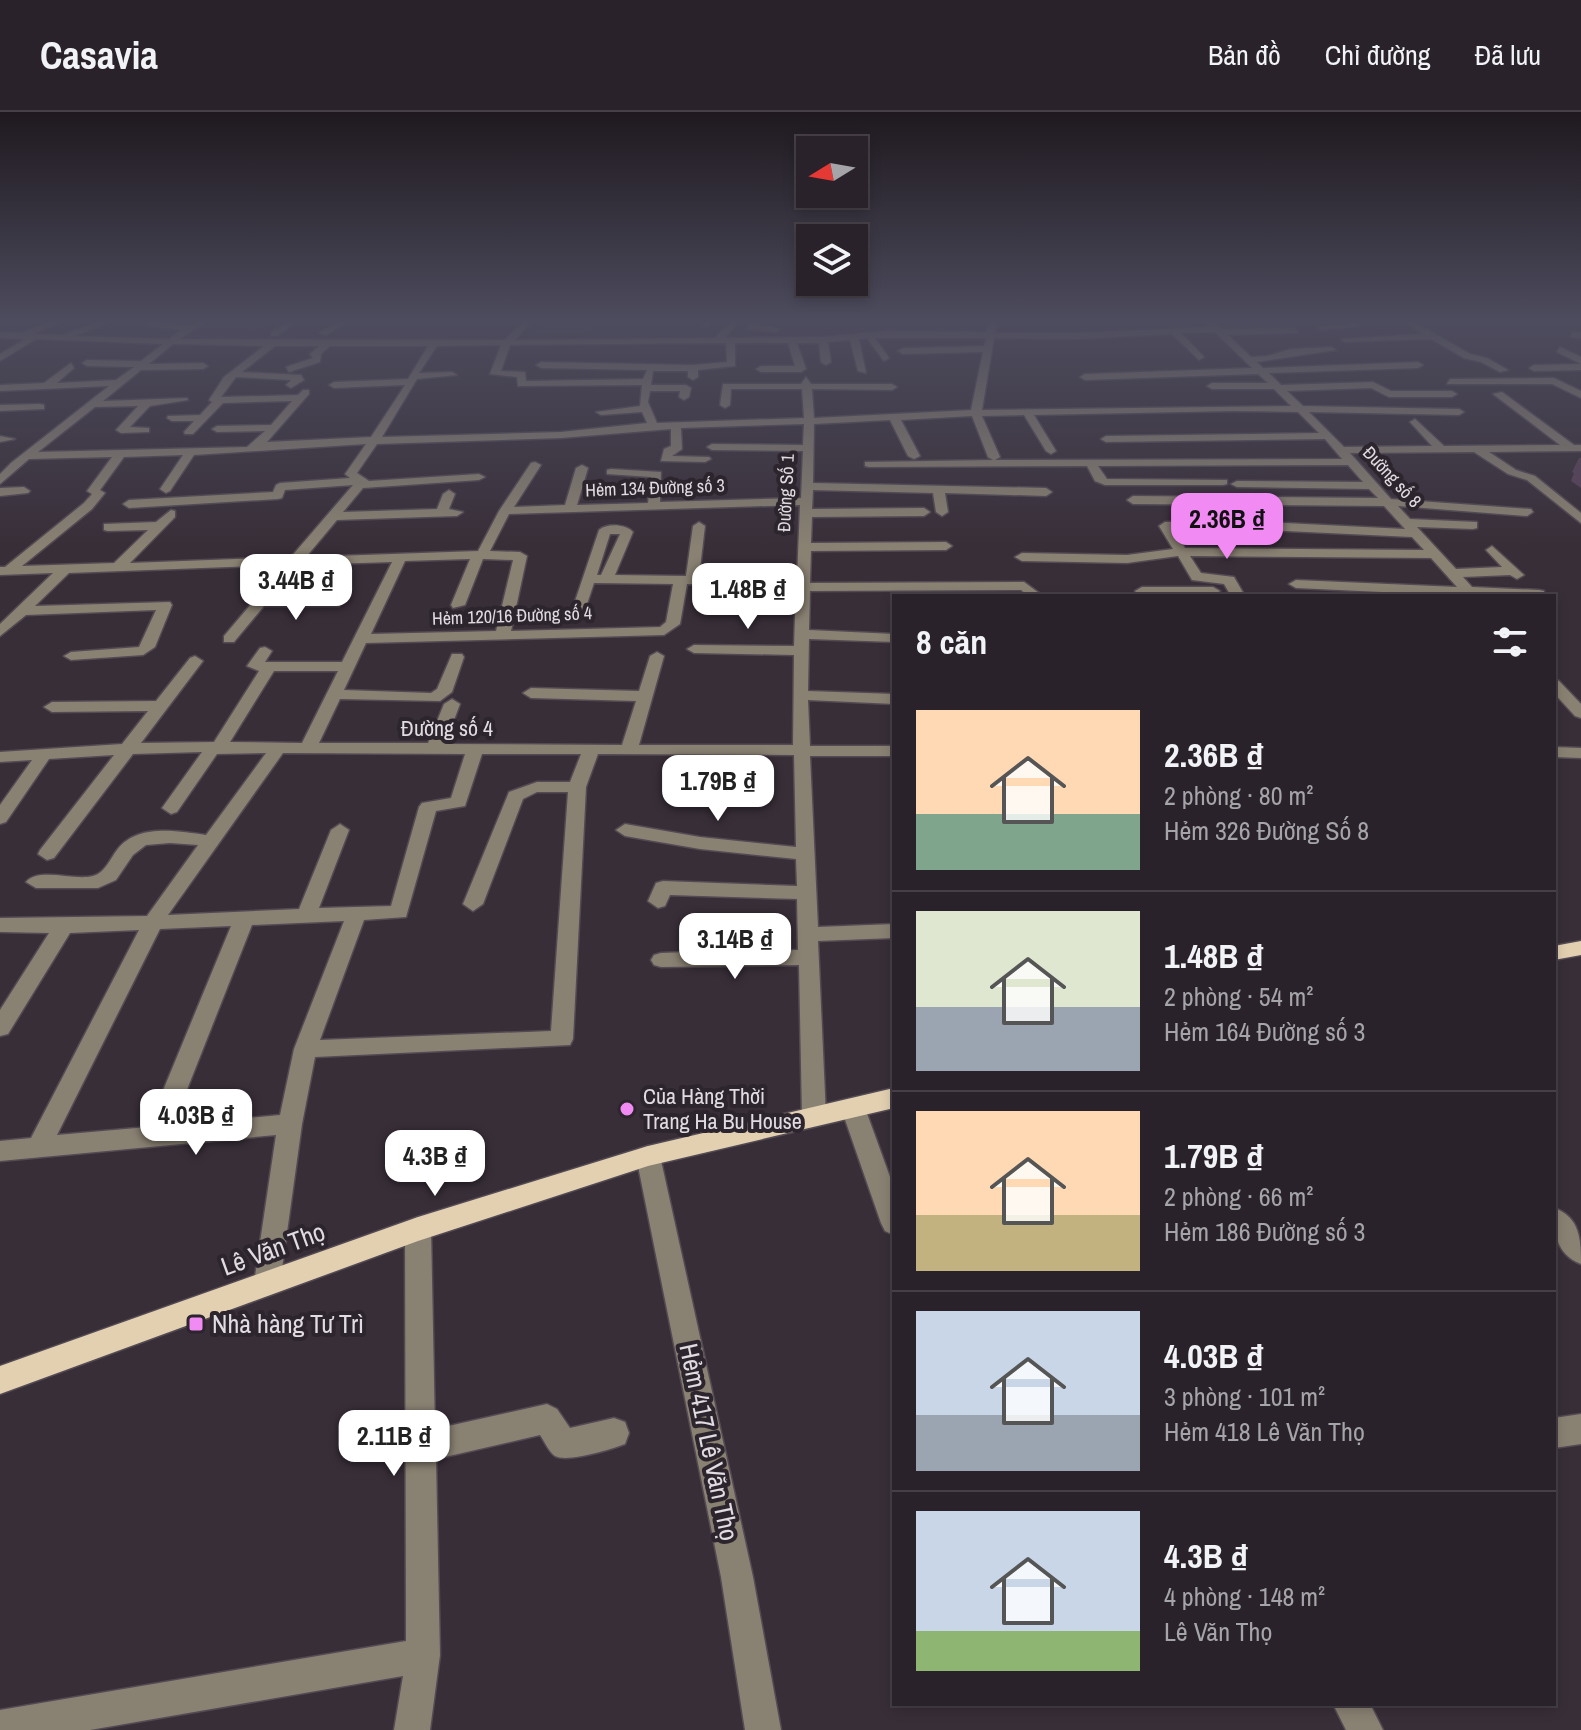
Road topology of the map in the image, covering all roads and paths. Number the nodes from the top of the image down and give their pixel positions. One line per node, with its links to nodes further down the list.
1 (104, 397): 14 (street)
2 (217, 397): 12 (street)
3 (402, 397): 37 (street)
4 (644, 397): 20 (street)
5 (725, 397): 15 (street)
6 (807, 397): 29 (street, Đường Số 1)
7 (980, 397): 23 (street)
8 (1287, 397): 17 (street, Đường số 8)
9 (1502, 397): 41 (street)
10 (300, 398): 12 (street); 34 (street)
11 (183, 400): 13 (street)
12 (220, 400): 27 (street)
13 (147, 403): 14 (street); 35 (street)
14 (96, 404): 49 (street)
15 (725, 405)
16 (0, 406): 18 (street)
17 (1296, 406): 19 (street); 21 (street); 36 (street, Đường số 8)
18 (40, 407)
19 (1233, 408): 28 (street); 32 (street)
20 (646, 409): 22 (street); 33 (street)
21 (1461, 410)
22 (601, 412)
23 (976, 413): 24 (street); 25 (street); 51 (street)
24 (1028, 413): 32 (street); 46 (street)
25 (893, 415): 29 (street); 50 (street)
26 (172, 418): 27 (street)
27 (203, 418): 34 (street)
28 (1244, 419)
29 (809, 421): 31 (street); 40 (street, Đường Số 1)
30 (1415, 422): 47 (street)
31 (676, 425): 33 (street); 52 (street)
32 (1096, 425): 36 (street); 42 (street)
33 (653, 426): 37 (street)
34 (274, 428): 38 (street)
35 (145, 430)
36 (1328, 436): 43 (street, Đường số 8)
37 (376, 440): 38 (street); 64 (street)
38 (258, 446): 45 (street)
39 (712, 447): 40 (street)
40 (808, 448): 72 (street, Đường Số 1)
41 (1576, 448): 44 (street)
42 (1114, 449)
43 (1339, 450): 47 (street); 54 (street, Đường số 8)
44 (1478, 450): 47 (street); 86 (street)
45 (191, 451): 48 (street); 66 (street)
46 (1051, 451)
47 (1443, 451)
48 (121, 453): 49 (street); 106 (street)
49 (27, 456): 56 (street)
50 (914, 456)
51 (994, 457)
52 (705, 459)
53 (1090, 462): 54 (street); 55 (street); 63 (street)
54 (1351, 462): 63 (street, Đường số 8)
55 (869, 464)
56 (15, 465): 58 (street); 62 (street)
57 (535, 465): 78 (street)
58 (0, 466)
59 (582, 468): 77 (street)
60 (611, 472): 76 (street)
61 (479, 477): 64 (street)
62 (0, 481)
63 (1370, 481): 65 (street); 74 (street, Đường số 8)
64 (361, 483): 75 (street); 84 (street)
65 (1237, 484)
66 (166, 489)
67 (24, 491): 69 (street)
68 (939, 491): 70 (street); 72 (street); 81 (street)
69 (0, 492)
70 (1046, 492)
71 (449, 494): 85 (street)
72 (806, 500): 76 (street, Hẻm 134 Đường số 3); 80 (street); 96 (street, Đường Số 1)
73 (1133, 500): 74 (street)
74 (1389, 502): 82 (street); 87 (street, Đường số 8)
75 (129, 504)
76 (654, 506): 77 (street, Hẻm 134 Đường số 3)
77 (570, 509): 78 (street, Hẻm 134 Đường số 3)
78 (505, 511): 100 (street)
79 (457, 512): 85 (street)
80 (924, 512)
81 (942, 512)
82 (1527, 512)
83 (171, 514): 91 (street)
84 (332, 516): 85 (street); 103 (street)
85 (433, 516)
86 (1581, 519)
87 (1408, 523): 90 (street); 94 (street, Đường số 8)
88 (1226, 525): 98 (street)
89 (1244, 525): 94 (street)
90 (1473, 525)
91 (159, 526): 93 (street); 104 (street)
92 (699, 526): 111 (street)
93 (108, 527)
94 (1418, 533): 99 (street, Đường số 8)
95 (946, 546): 96 (street)
96 (803, 547): 112 (street, Đường Số 1)
97 (1492, 550): 114 (street)
98 (1181, 552): 99 (street); 110 (street); 117 (street)
99 (1435, 554): 107 (street, Đường số 8)
100 (480, 555): 101 (street); 121 (street); 125 (street)
101 (401, 557): 103 (street); 129 (street)
102 (1022, 557): 110 (street)
103 (292, 563): 104 (street); 119 (street)
104 (119, 566): 105 (street)
105 (66, 568): 106 (street); 123 (street)
106 (5, 570)
107 (1452, 573): 114 (street); 118 (street, Đường số 8)
108 (589, 579): 109 (street); 109 (street); 122 (street)
109 (607, 579): 111 (street)
110 (1137, 579): 115 (street)
111 (687, 580): 112 (street); 125 (street, Hẻm 120/16 Đường số 4)
112 (802, 584): 116 (street); 126 (street, Đường Số 1)
113 (1296, 584): 118 (street)
114 (1529, 585): 118 (street)
115 (1213, 591)
116 (1034, 594)
117 (1237, 594)
118 (1472, 594)
119 (258, 602): 120 (street); 128 (street)
120 (334, 603)
121 (458, 605)
122 (579, 610)
123 (20, 611): 124 (street); 132 (street)
124 (0, 632)
125 (503, 634): 129 (street, Hẻm 120/16 Đường số 4)
126 (800, 634): 127 (street); 131 (street, Đường Số 1)
127 (892, 638)
128 (229, 639)
129 (361, 639): 136 (street)
130 (694, 649): 131 (street)
131 (800, 651): 140 (street, Đường Số 1)
132 (71, 656)
133 (657, 656): 141 (street)
134 (457, 657): 139 (street)
135 (195, 661): 144 (street)
136 (347, 667): 139 (street); 147 (street)
137 (1556, 686): 146 (street)
138 (531, 693): 141 (street)
139 (334, 694): 150 (street)
140 (800, 695): 142 (street); 155 (street, Đường Số 1)
141 (643, 696): 154 (street)
142 (892, 699)
143 (452, 704): 151 (street)
144 (160, 706): 145 (street); 148 (street)
145 (52, 707)
146 (1581, 713)
147 (215, 748): 148 (street, Đường số 4); 149 (street, Đường số 4); 162 (street)
148 (127, 749): 158 (street, Đường số 4); 167 (street)
149 (276, 750): 150 (street, Đường số 4); 166 (street)
150 (307, 750): 151 (street, Đường số 4)
151 (434, 750): 152 (street, Đường số 4)
152 (475, 750): 153 (street, Đường số 4); 173 (street)
153 (591, 750): 154 (street, Đường số 4); 161 (street)
154 (629, 750): 155 (street, Đường số 4)
155 (802, 751): 156 (street, Đường số 4); 168 (street, Đường Số 1)
156 (892, 751)
157 (1556, 752): 159 (street)
158 (45, 753): 160 (street, Đường số 4); 163 (street)
159 (1581, 753)
160 (0, 757)
161 (577, 787): 172 (street); 188 (street)
162 (171, 808)
163 (0, 818)
164 (340, 830): 174 (street)
165 (625, 830): 168 (street)
166 (211, 841): 169 (street); 176 (street)
167 (47, 854)
168 (805, 854): 170 (street, Đường Số 1)
169 (36, 882)
170 (806, 893): 171 (street); 181 (street, Đường Số 1)
171 (658, 901)
172 (473, 904)
173 (357, 913): 174 (street); 188 (street)
174 (307, 915): 175 (street)
175 (245, 917): 176 (street); 193 (street)
176 (154, 920): 179 (street); 194 (street)
177 (729, 923): 185 (street)
178 (0, 925): 179 (street)
179 (64, 926): 187 (street)
180 (892, 931): 181 (street)
181 (808, 934): 184 (street, Đường Số 1)
182 (1581, 948): 183 (main road)
183 (1556, 953)
184 (809, 957): 185 (street); 191 (street, Đường Số 1)
185 (729, 959): 186 (street)
186 (661, 960)
187 (0, 1028)
188 (305, 1049): 192 (street)
189 (892, 1098): 190 (main road, Lê Văn Thọ)
190 (853, 1108): 191 (main road, Lê Văn Thọ); 197 (street)
191 (814, 1116): 196 (main road, Lê Văn Thọ)
192 (290, 1124): 193 (street); 201 (street)
193 (156, 1137): 194 (street)
194 (39, 1147): 195 (street)
195 (0, 1151)
196 (648, 1156): 199 (main road, Lê Văn Thọ); 211 (street, Hẻm 417 Lê Văn Thọ)
197 (892, 1217)
198 (1556, 1221): 200 (street)
199 (418, 1229): 201 (main road, Lê Văn Thọ); 206 (street)
200 (1579, 1246)
201 (267, 1283): 202 (main road, Lê Văn Thọ)
202 (0, 1380)
203 (1581, 1429): 205 (street)
204 (614, 1433): 206 (street)
205 (1556, 1433)
206 (421, 1447): 207 (street)
207 (423, 1655): 209 (street); 210 (street)
208 (1352, 1706): 212 (street)
209 (0, 1728)
210 (412, 1730)
211 (763, 1730)
212 (1365, 1730)

